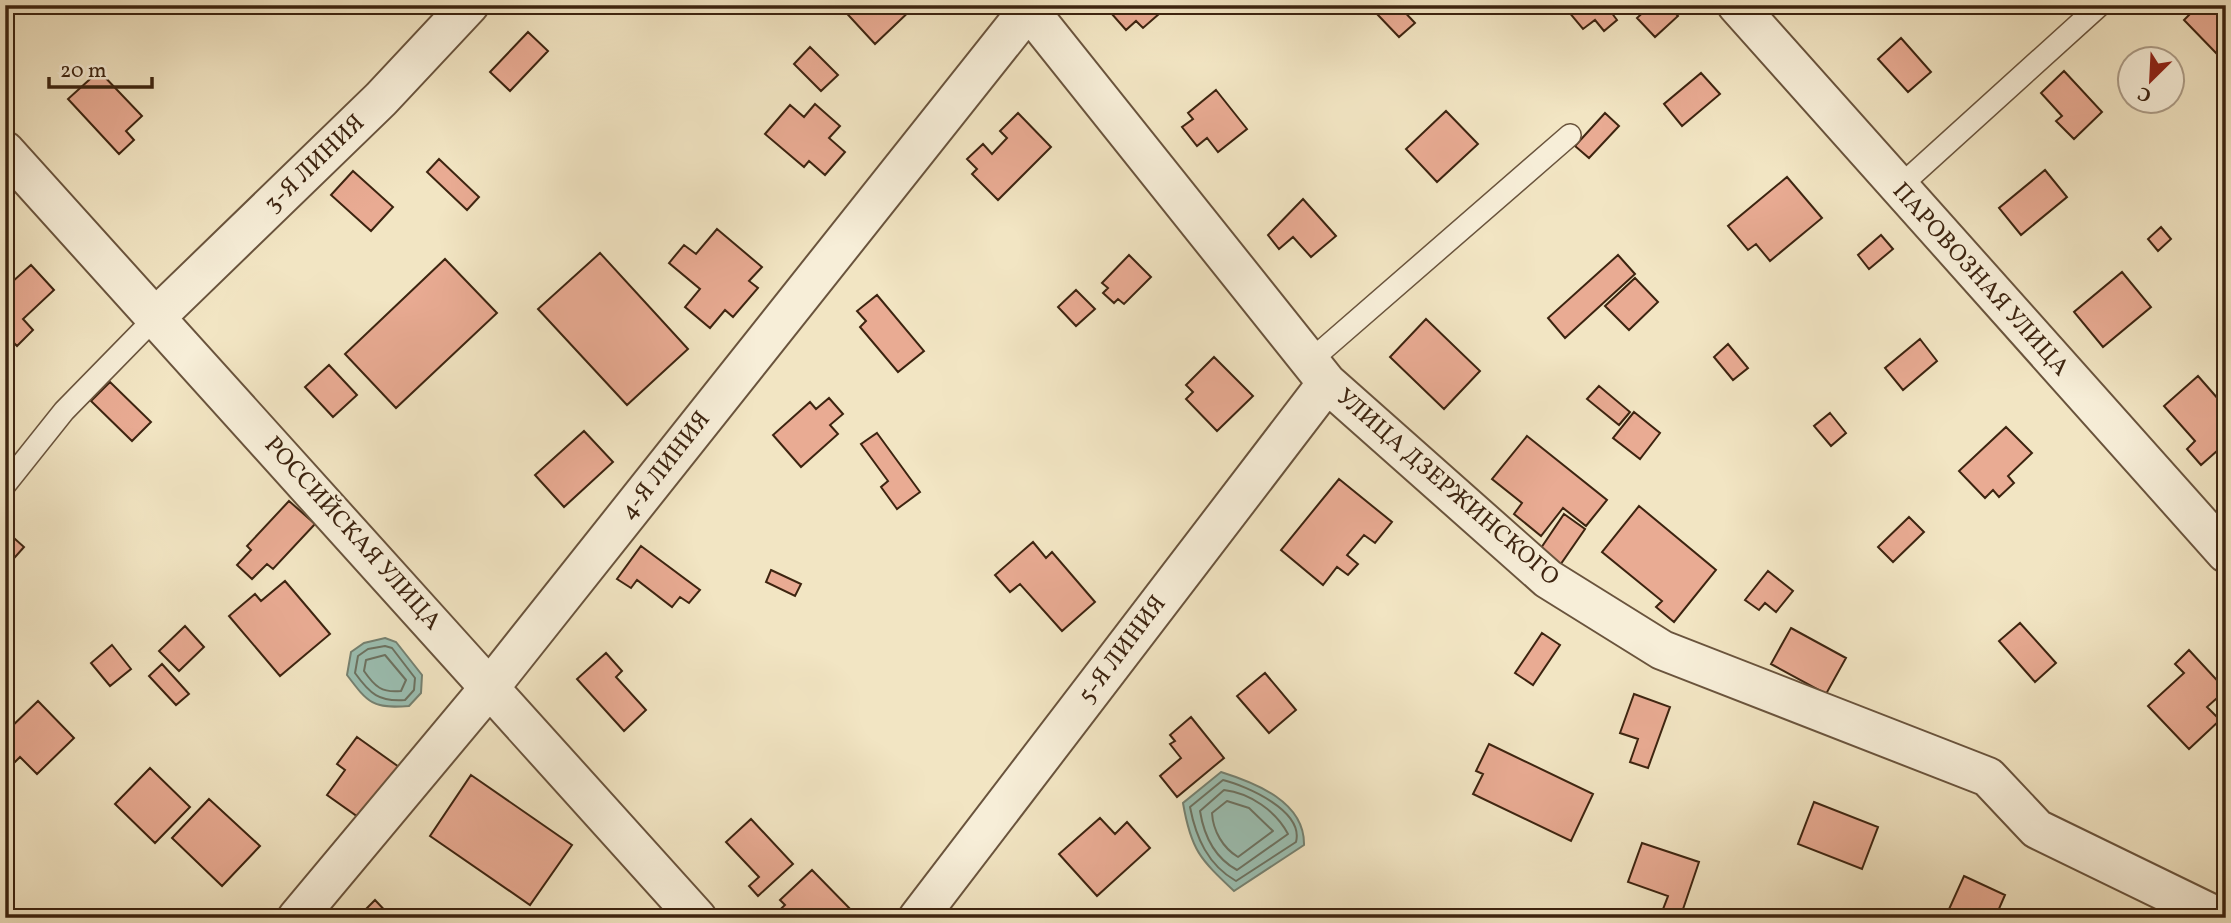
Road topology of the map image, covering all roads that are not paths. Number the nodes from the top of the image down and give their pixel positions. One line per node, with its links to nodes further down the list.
1 (469, 5): 8 (street, 3-Я ЛИНИЯ)
2 (1737, 5): 7 (street, ПАРОВОЗНАЯ УЛИЦА)
3 (2100, 5): 7 (lane)
4 (1026, 7): 9 (street, УЛИЦА ДЗЕРЖИНСКОГО); 12 (street, 4-Я ЛИНИЯ)
5 (1570, 135): 9 (lane)
6 (5, 151): 8 (street, РОССИЙСКАЯ УЛИЦА)
7 (1898, 188): 11 (street, ПАРОВОЗНАЯ УЛИЦА)
8 (156, 317): 10 (lane); 12 (street, РОССИЙСКАЯ УЛИЦА)
9 (1319, 372): 15 (street, 5-Я ЛИНИЯ); 16 (street, УЛИЦА ДЗЕРЖИНСКОГО)
10 (5, 485)
11 (2226, 553)
12 (490, 687): 13 (street, 4-Я ЛИНИЯ); 14 (street, РОССИЙСКАЯ УЛИЦА)
13 (297, 918)
14 (698, 918)
15 (918, 918)
16 (2220, 918)

